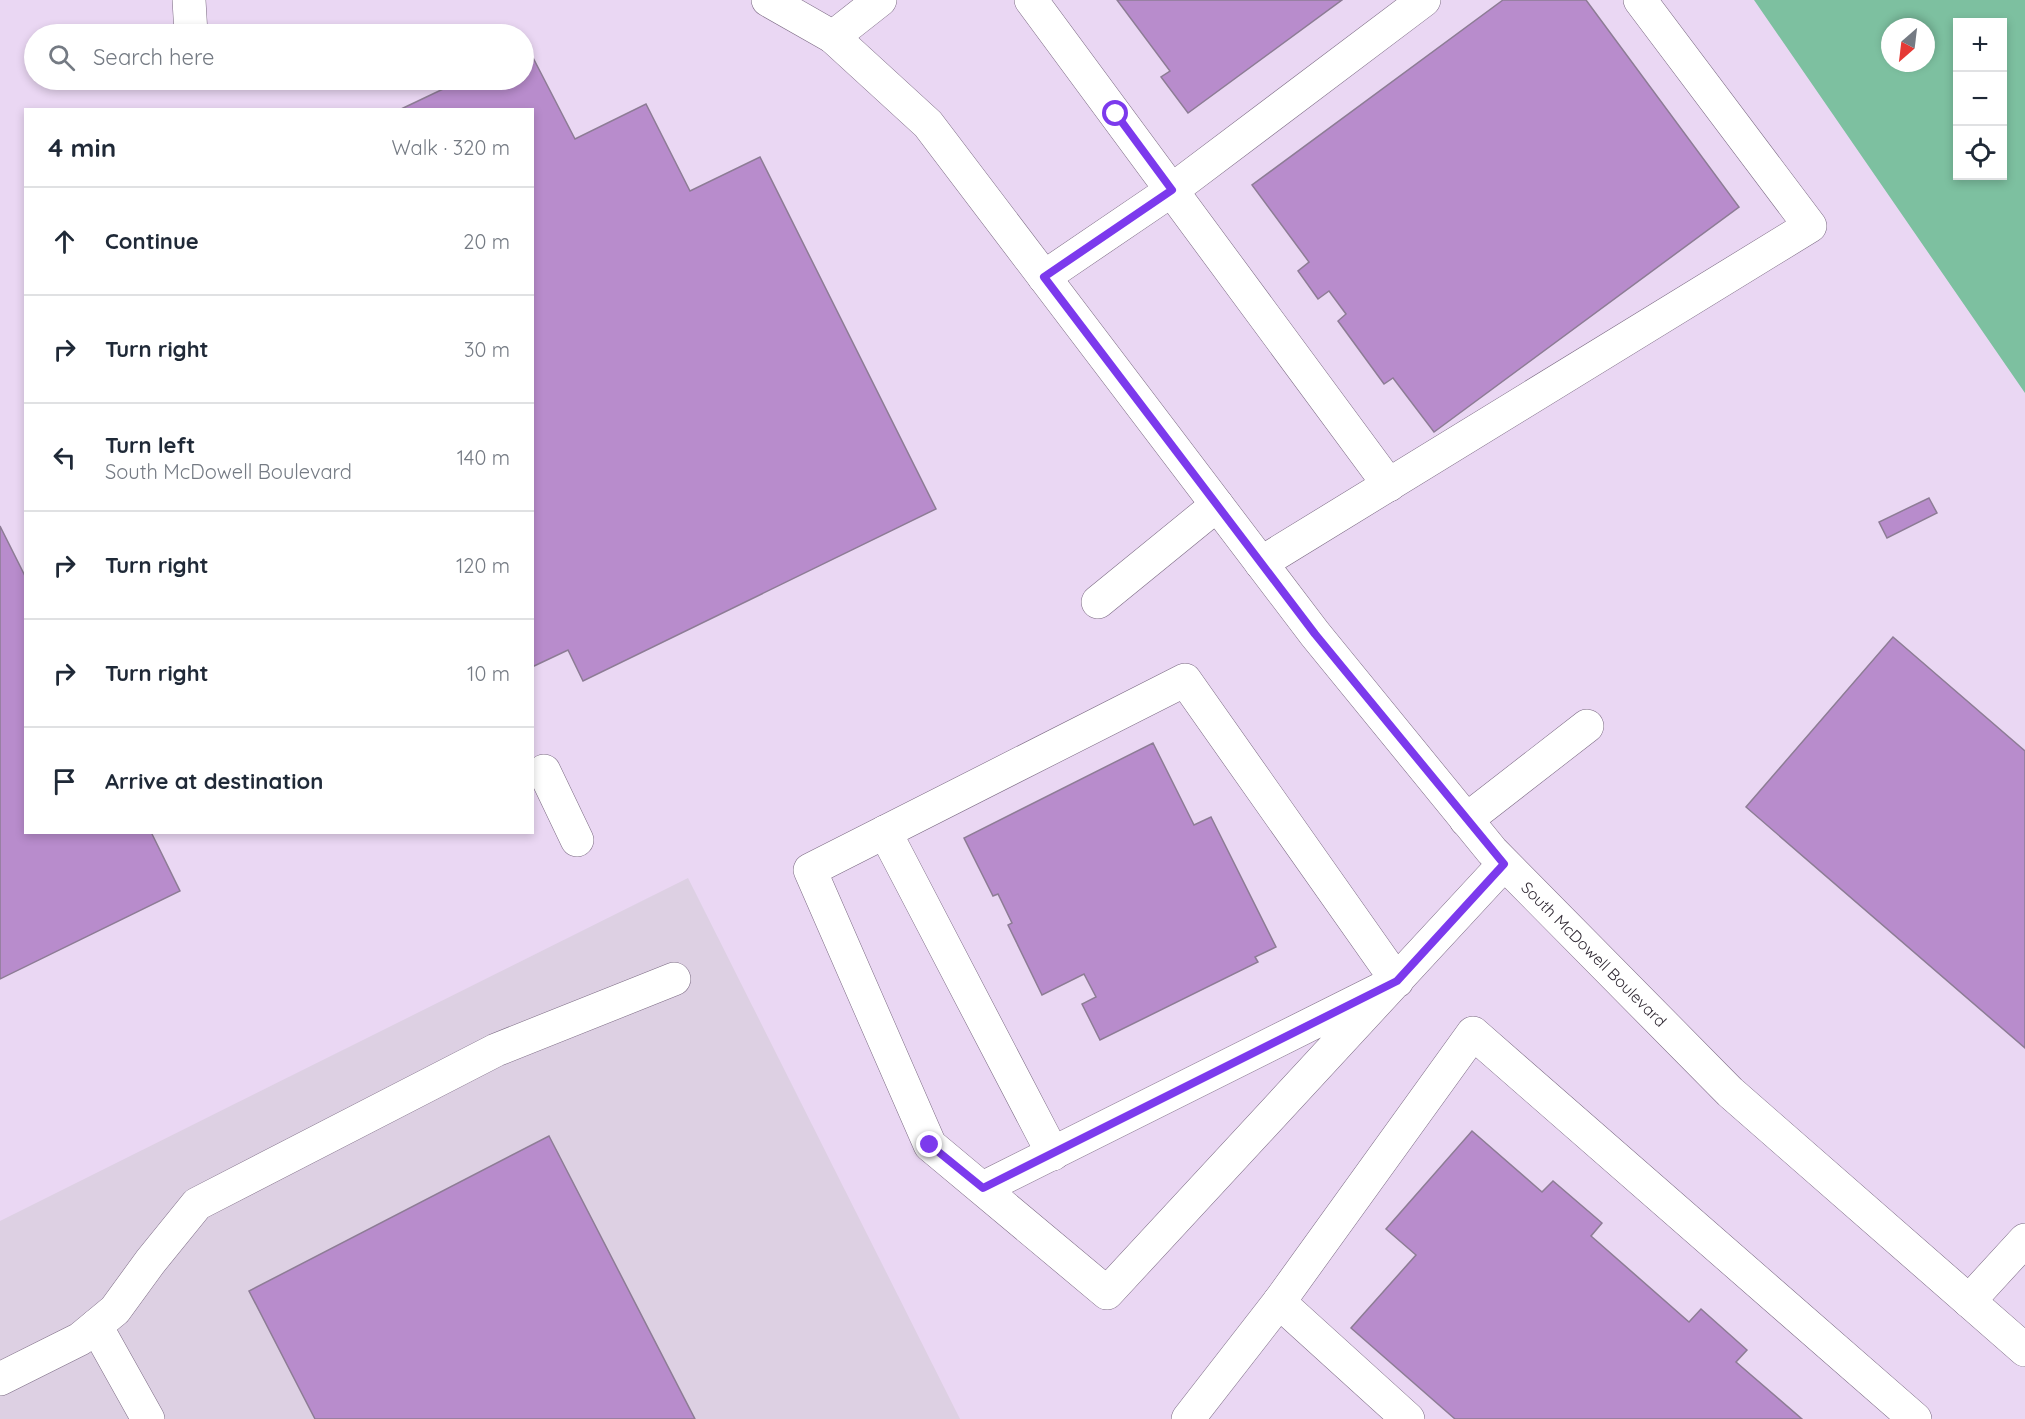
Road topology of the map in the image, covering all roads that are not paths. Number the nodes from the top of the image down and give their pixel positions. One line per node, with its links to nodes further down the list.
1 (189, 0): 8 (street)
2 (768, 0): 7 (street, South McDowell Boulevard)
3 (880, 0): 9 (street)
4 (1031, 0): 10 (street)
5 (1424, 0): 10 (street)
6 (1640, 0): 12 (street)
7 (800, 8): 9 (street, South McDowell Boulevard)
8 (190, 24)
9 (833, 37): 11 (street, South McDowell Boulevard)
10 (1172, 190): 11 (street); 12 (street)
11 (1044, 277): 13 (street, South McDowell Boulevard)
12 (1389, 485): 14 (street)
13 (1217, 505): 14 (street, South McDowell Boulevard); 15 (street)
14 (1261, 563): 18 (street, South McDowell Boulevard)
15 (1098, 602)
16 (1587, 726): 18 (street)
17 (544, 771): 20 (street)
18 (1466, 820): 21 (street, South McDowell Boulevard)
19 (885, 832): 23 (street); 24 (street); 25 (street)
20 (577, 840)
21 (1504, 864): 23 (street); 27 (street, South McDowell Boulevard)
22 (674, 979): 29 (street)
23 (1397, 981): 24 (street); 25 (street)
24 (1053, 1154): 25 (street)
25 (983, 1188)
26 (2025, 1240): 27 (street)
27 (1969, 1301): 30 (street, South McDowell Boulevard)
28 (1279, 1302): 33 (street); 34 (street); 35 (street)
29 (96, 1326): 31 (street); 32 (street)
30 (2025, 1350)
31 (0, 1379)
32 (148, 1419)
33 (1188, 1419)
34 (1408, 1419)
35 (1916, 1419)

